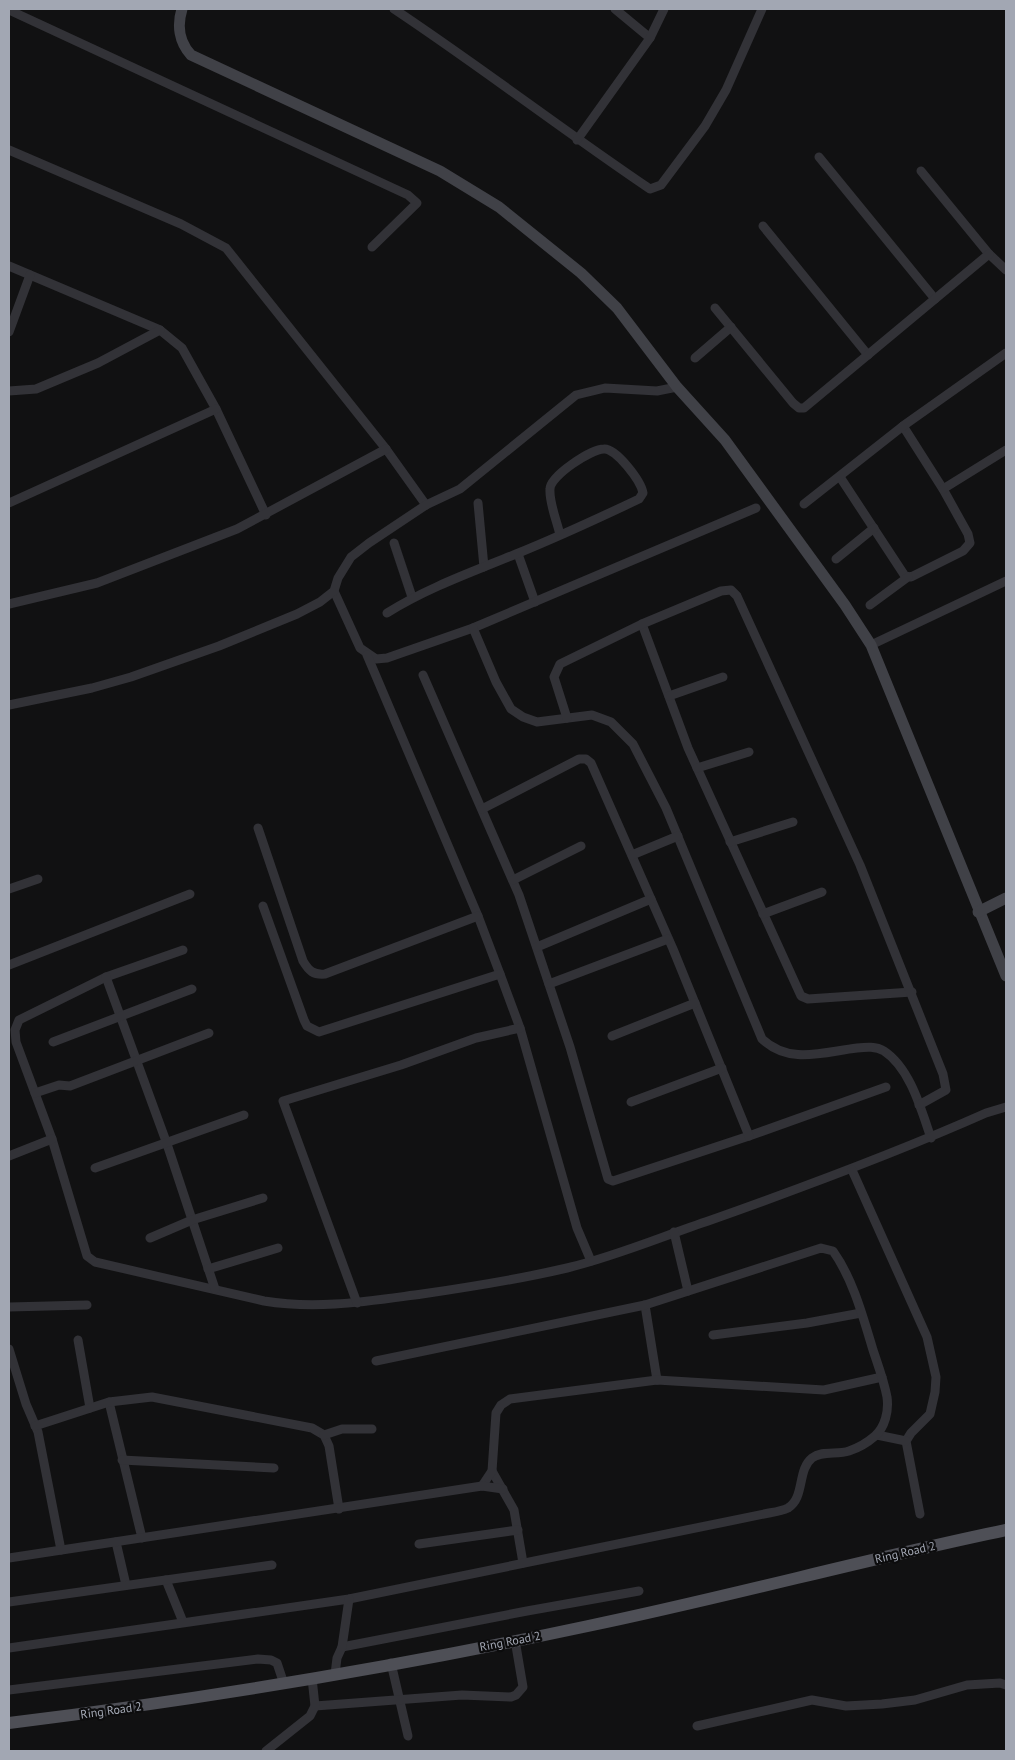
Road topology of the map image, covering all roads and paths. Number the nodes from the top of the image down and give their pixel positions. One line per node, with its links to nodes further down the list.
1 (182, 9): 26 (street)
2 (394, 9): 8 (street)
3 (615, 9): 7 (street)
4 (664, 9): 7 (street)
5 (762, 9): 8 (street)
6 (9, 10): 13 (street)
7 (650, 38): 8 (street)
8 (577, 140)
9 (9, 150): 30 (street)
10 (819, 156): 18 (street)
11 (921, 172): 14 (street)
12 (763, 226): 24 (street)
13 (372, 247)
14 (989, 254): 16 (street); 18 (street)
15 (9, 266): 17 (street)
16 (1006, 270)
17 (30, 274): 21 (street); 22 (street)
18 (935, 299): 24 (street)
19 (715, 308): 20 (street)
20 (731, 327): 24 (street); 25 (street)
21 (160, 330): 27 (street); 28 (street)
22 (9, 332)
23 (1006, 353): 29 (street)
24 (868, 355)
25 (695, 358)
26 (676, 387): 37 (street); 56 (street)
27 (9, 391)
28 (216, 409): 34 (street); 39 (street)
29 (903, 426): 32 (street); 33 (street)
30 (386, 449): 37 (street); 39 (street)
31 (1006, 450): 33 (street)
32 (840, 477): 36 (street); 40 (street)
33 (943, 489): 46 (street)
34 (9, 503)
35 (478, 503): 45 (street)
36 (804, 504)
37 (426, 505): 48 (street)
38 (756, 508): 50 (street)
39 (266, 515): 51 (street)
40 (874, 528): 44 (street); 46 (street)
41 (560, 535): 41 (street); 43 (street)
42 (394, 543): 49 (street)
43 (518, 554): 45 (street); 50 (street)
44 (836, 559)
45 (484, 567): 49 (street)
46 (908, 576): 52 (street)
47 (1006, 581): 56 (street)
48 (334, 591): 57 (street); 61 (street)
49 (412, 597): 53 (street)
50 (535, 602): 55 (street)
51 (9, 604)
52 (870, 605)
53 (387, 613)
54 (642, 624): 60 (street); 62 (street); 92 (street)
55 (473, 628): 57 (street); 62 (street)
56 (871, 645): 80 (street)
57 (367, 655): 82 (street)
58 (423, 675): 65 (street)
59 (723, 677): 60 (street)
60 (669, 696): 64 (street)
61 (9, 705)
62 (568, 718): 68 (street)
63 (749, 752): 64 (street)
64 (697, 768): 69 (street)
65 (482, 809): 71 (street); 73 (street)
66 (793, 822): 69 (street)
67 (258, 828): 82 (street)
68 (678, 836): 71 (street); 104 (street)
69 (730, 842): 81 (street)
70 (581, 846): 73 (street)
71 (632, 855): 78 (street)
72 (38, 879): 74 (street)
73 (513, 880): 84 (street)
74 (9, 889)
75 (822, 892): 81 (street)
76 (190, 894): 86 (street)
77 (1006, 898): 80 (street)
78 (651, 899): 83 (street); 84 (street)
79 (263, 906): 87 (street)
80 (978, 912): 88 (street)
81 (763, 914): 92 (street)
82 (478, 916): 87 (street)
83 (668, 939): 90 (street); 93 (street)
84 (537, 947): 90 (street)
85 (183, 950): 89 (street)
86 (9, 965)
87 (500, 974): 95 (street)
88 (1006, 976)
89 (106, 977): 94 (street); 102 (street)
90 (549, 984): 107 (street)
91 (192, 989): 94 (street)
92 (912, 992): 104 (street)
93 (695, 1003): 97 (street); 100 (street)
94 (122, 1016): 98 (street); 99 (street)
95 (520, 1028): 119 (street); 123 (street)
96 (209, 1033): 99 (street)
97 (612, 1036)
98 (53, 1042)
99 (138, 1062): 102 (street); 110 (street)
100 (722, 1068): 103 (street); 107 (street)
101 (886, 1086): 107 (street)
102 (35, 1093): 109 (street)
103 (631, 1102)
104 (919, 1105): 108 (street)
105 (1006, 1107): 108 (street)
106 (244, 1114): 110 (street)
107 (750, 1136)
108 (931, 1138): 113 (street)
109 (52, 1139): 111 (street); 121 (street)
110 (167, 1144): 112 (street); 115 (street)
111 (9, 1156)
112 (96, 1168)
113 (852, 1170): 116 (street); 140 (street)
114 (264, 1198): 115 (street)
115 (192, 1220): 117 (street); 120 (street)
116 (674, 1232): 119 (street); 122 (street)
117 (150, 1238)
118 (278, 1248): 120 (street)
119 (591, 1261): 123 (street)
120 (208, 1270): 121 (street)
121 (215, 1289): 123 (street)
122 (688, 1291): 125 (street); 127 (street)
123 (357, 1303)
124 (87, 1305): 126 (street)
125 (645, 1305): 131 (street); 133 (street)
126 (9, 1307)
127 (862, 1313): 128 (street); 132 (street)
128 (713, 1335)
129 (78, 1340): 135 (street)
130 (9, 1349): 136 (street)
131 (376, 1361)
132 (882, 1377): 133 (street); 138 (street)
133 (657, 1380): 143 (street)
134 (108, 1402): 135 (street); 139 (street); 141 (street)
135 (90, 1408): 136 (street)
136 (35, 1426): 153 (street)
137 (372, 1429): 139 (street)
138 (877, 1434): 140 (street); 155 (street)
139 (324, 1435): 146 (street)
140 (906, 1441): 147 (street)
141 (122, 1460): 142 (street); 150 (street)
142 (274, 1468)
143 (492, 1470): 144 (street); 145 (street)
144 (482, 1486): 145 (street); 146 (street)
145 (503, 1489): 148 (street)
146 (339, 1509): 150 (street)
147 (920, 1514)
148 (518, 1530): 152 (street); 155 (street)
149 (1006, 1530): 163 (main road, Ring Road 2)
150 (142, 1538): 151 (street)
151 (116, 1542): 153 (street); 158 (street)
152 (418, 1544)
153 (61, 1550): 154 (street)
154 (9, 1558)
155 (523, 1563): 160 (street)
156 (272, 1565): 157 (street)
157 (166, 1580): 158 (street); 162 (street)
158 (126, 1585): 161 (street)
159 (639, 1591): 164 (street)
160 (349, 1599): 162 (street); 164 (street)
161 (9, 1602)
162 (183, 1622): 165 (street)
163 (515, 1640): 166 (main road, Ring Road 2); 172 (street)
164 (342, 1647): 167 (street)
165 (9, 1648)
166 (391, 1664): 167 (main road, Ring Road 2); 172 (street)
167 (335, 1674): 168 (main road, Ring Road 2)
168 (312, 1678): 169 (main road, Ring Road 2); 173 (street)
169 (284, 1684): 171 (street); 174 (main road, Ring Road 2)
170 (1006, 1685): 175 (street)
171 (9, 1690)
172 (399, 1700): 173 (street); 176 (street)
173 (315, 1706): 177 (street)
174 (9, 1724)
175 (697, 1726)
176 (408, 1736)
177 (266, 1751)

